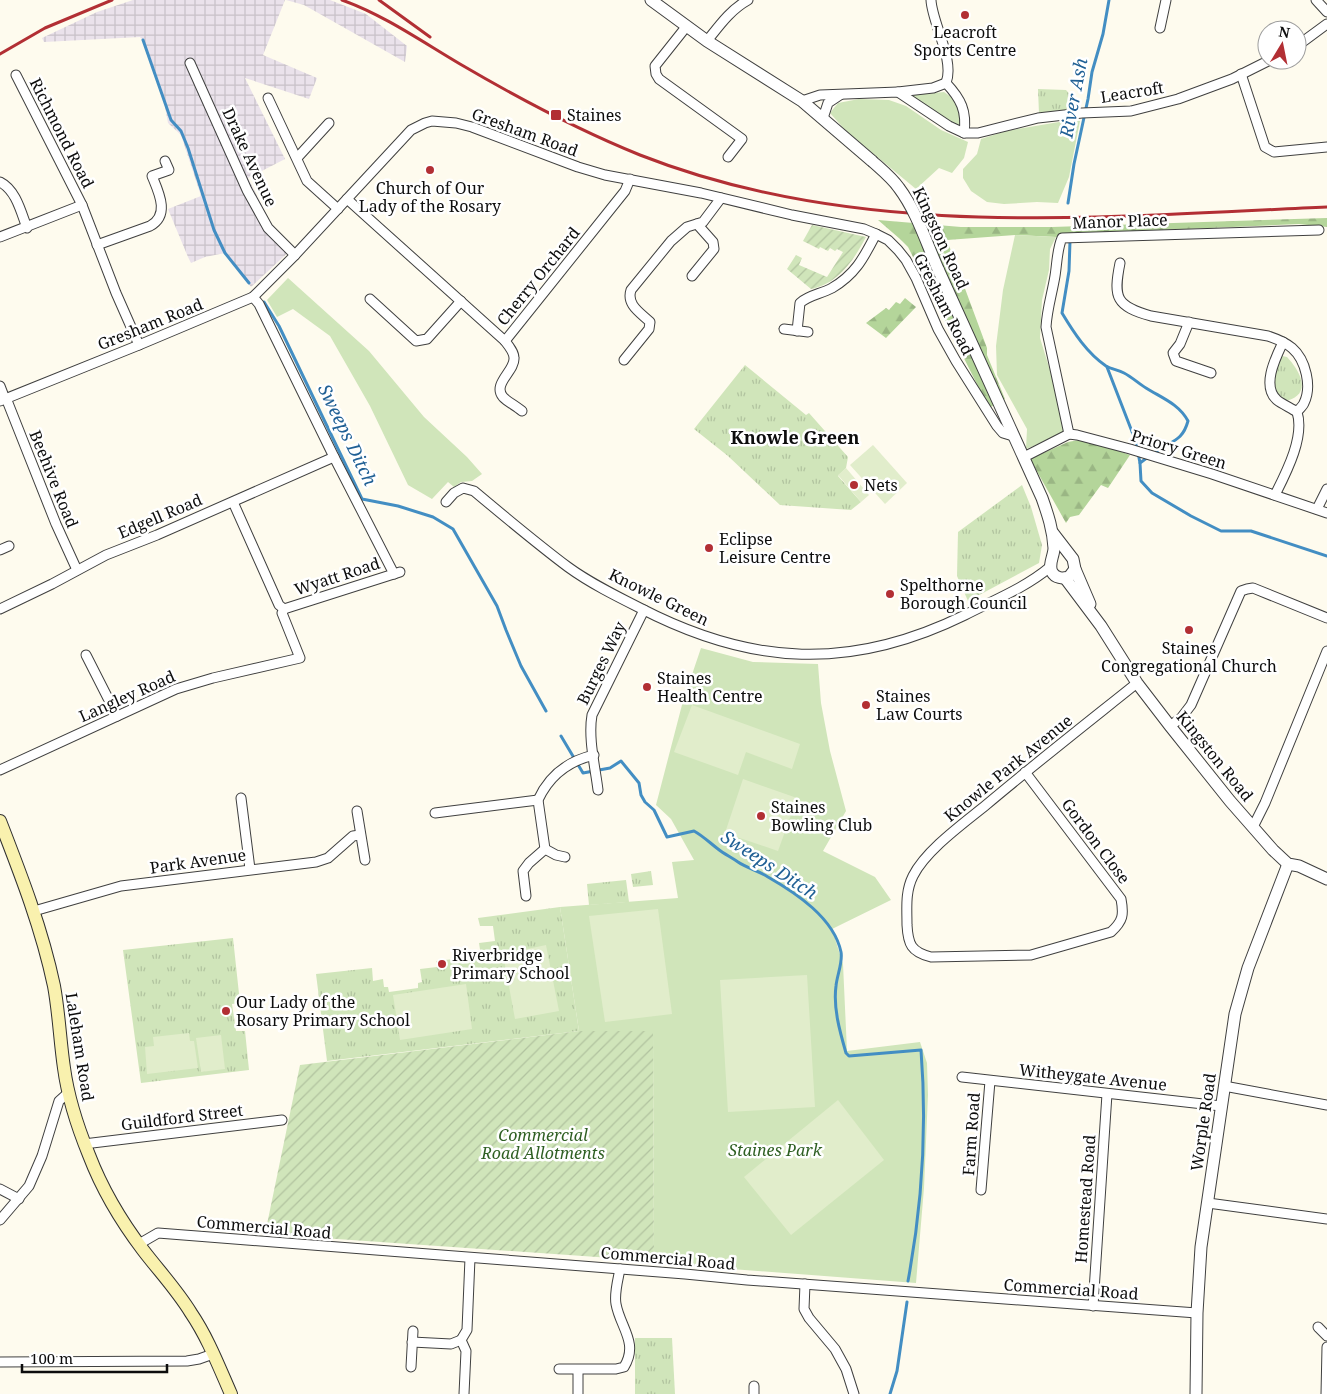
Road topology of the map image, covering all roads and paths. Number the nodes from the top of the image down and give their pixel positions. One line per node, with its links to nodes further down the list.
1 (651, 0): 8 (street, Kingston Road)
2 (748, 0): 11 (street)
3 (931, 0): 16 (street)
4 (1166, 0): 9 (street)
5 (1316, 0): 6 (street)
6 (1327, 12)
7 (1327, 24): 10 (street)
8 (686, 27): 11 (street, Kingston Road); 25 (street)
9 (1160, 28)
10 (1307, 39)
11 (707, 42): 20 (street, Kingston Road)
12 (190, 63): 40 (street, Drake Avenue)
13 (1257, 66): 14 (street, Leacroft)
14 (1241, 74): 23 (street, Leacroft); 24 (street)
15 (16, 75): 32 (street, Richmond Road)
16 (946, 83): 17 (street); 23 (street)
17 (898, 92): 18 (street); 23 (street)
18 (840, 95): 20 (street); 21 (street)
19 (268, 98): 26 (street)
20 (802, 101): 21 (street, Kingston Road)
21 (823, 118): 60 (street, Kingston Road, bridge)
22 (329, 123): 26 (street)
23 (964, 133)
24 (1327, 146)
25 (728, 157)
26 (297, 158): 33 (street)
27 (165, 162): 39 (street)
28 (630, 179): 30 (street, Gresham Road); 31 (street, Gresham Road); 50 (street, Cherry Orchard)
29 (0, 182): 35 (street)
30 (721, 198): 34 (street); 37 (street, Gresham Road)
31 (347, 199): 33 (street, Gresham Road); 45 (street, Cherry Orchard)
32 (82, 205): 35 (street, Richmond Road); 39 (street, Richmond Road)
33 (338, 209): 40 (street, Gresham Road)
34 (697, 224): 42 (street); 53 (street)
35 (27, 228): 38 (street, Richmond Road)
36 (1319, 230): 59 (street, Manor Place)
37 (876, 234): 48 (street); 60 (street, Gresham Road)
38 (0, 237)
39 (97, 245): 52 (street, Richmond Road)
40 (295, 255): 43 (street, Gresham Road)
41 (1120, 263): 46 (street)
42 (692, 276)
43 (253, 297): 52 (street, Gresham Road); 61 (street)
44 (370, 299): 45 (street)
45 (461, 301): 50 (street, Cherry Orchard)
46 (1189, 322): 51 (street); 54 (street)
47 (784, 329): 48 (street)
48 (797, 331): 49 (street)
49 (808, 332)
50 (505, 341): 57 (street)
51 (1282, 342): 58 (street); 58 (street)
52 (139, 345): 56 (street, Gresham Road)
53 (624, 360)
54 (1211, 373)
55 (0, 386): 56 (street, Beehive Road)
56 (4, 399): 75 (street, Beehive Road)
57 (522, 411)
58 (1297, 412): 64 (street)
59 (1069, 434): 62 (street); 64 (street, Priory Green)
60 (1013, 436): 62 (street, Kingston Road)
61 (334, 457): 65 (street, Edgell Road); 77 (street, Wyatt Road)
62 (1024, 457): 69 (street, Kingston Road)
63 (1327, 489): 67 (street)
64 (1275, 495): 67 (street, Priory Green)
65 (233, 502): 75 (street, Edgell Road); 77 (street, Wyatt Road)
66 (446, 502): 78 (street, Knowle Green)
67 (1317, 509): 68 (street, Priory Green)
68 (1327, 513)
69 (1053, 533): 72 (street, Kingston Road); 73 (street, Kingston Road)
70 (9, 546): 71 (street)
71 (0, 550)
72 (1069, 555): 73 (street); 74 (street, Kingston Road)
73 (1056, 569): 74 (street); 78 (street, Knowle Green); 80 (street, Kingston Road)
74 (1075, 569): 80 (street, Kingston Road)
75 (77, 570): 76 (street, Edgell Road)
76 (0, 609)
77 (284, 609): 83 (street, Wyatt Road)
78 (644, 610): 87 (street, Burges Way)
79 (1327, 618): 86 (street)
80 (1101, 626): 84 (street, Kingston Road)
81 (1327, 651): 96 (street)
82 (86, 655): 85 (street)
83 (300, 658): 85 (street, Langley Road)
84 (1138, 683): 86 (street, Kingston Road); 89 (street, Knowle Park Avenue)
85 (117, 716): 88 (street, Langley Road)
86 (1170, 726): 96 (street, Kingston Road)
87 (594, 755): 90 (street, Burges Way); 92 (street)
88 (0, 770)
89 (1025, 772): 104 (street, Knowle Park Avenue); 104 (street, Gordon Close)
90 (598, 786)
91 (241, 798): 102 (street)
92 (538, 800): 94 (street); 98 (street)
93 (357, 811): 97 (street)
94 (435, 813)
95 (0, 821): 106 (main road, Laleham Road)
96 (1254, 828): 101 (street, Kingston Road)
97 (360, 835): 100 (street); 102 (street, Park Avenue)
98 (545, 849): 99 (street); 105 (street)
99 (565, 857)
100 (365, 860)
101 (1288, 864): 103 (street, Kingston Road); 109 (street, Worple Road)
102 (250, 870): 106 (street, Park Avenue)
103 (1327, 879)
104 (909, 886)
105 (526, 896)
106 (34, 911): 110 (main road, Laleham Road)
107 (962, 1077): 108 (street, Witheygate Avenue)
108 (990, 1081): 111 (street, Witheygate Avenue); 117 (street, Farm Road)
109 (1224, 1086): 112 (street); 113 (street, Worple Road)
110 (69, 1092): 115 (main road, Laleham Road); 118 (street)
111 (1108, 1094): 113 (street, Witheygate Avenue); 126 (street, Homestead Road)
112 (1327, 1105)
113 (1221, 1106): 119 (street, Worple Road)
114 (282, 1120): 115 (street, Guildford Street)
115 (84, 1144): 122 (main road, Laleham Road)
116 (0, 1189): 118 (street)
117 (981, 1190)
118 (19, 1199): 121 (street)
119 (1208, 1203): 120 (street); 127 (street, Worple Road)
120 (1327, 1219)
121 (0, 1220)
122 (139, 1244): 123 (street, Commercial Road); 134 (main road, Laleham Road)
123 (470, 1258): 124 (street, Commercial Road); 131 (street)
124 (620, 1269): 125 (street, Commercial Road); 138 (street)
125 (805, 1284): 126 (street, Commercial Road); 142 (street)
126 (1093, 1306): 127 (street, Commercial Road)
127 (1198, 1313): 143 (street, Worple Road)
128 (1318, 1327): 130 (street)
129 (413, 1331): 132 (street)
130 (1327, 1336)
131 (461, 1340): 132 (street); 140 (street)
132 (412, 1342): 136 (street)
133 (1327, 1347): 144 (street)
134 (213, 1354): 135 (street); 139 (main road, Laleham Road)
135 (0, 1362)
136 (411, 1367)
137 (560, 1369): 138 (street)
138 (578, 1370): 141 (street)
139 (231, 1394)
140 (464, 1394)
141 (578, 1394)
142 (854, 1394)
143 (1196, 1394)
144 (1326, 1394)

